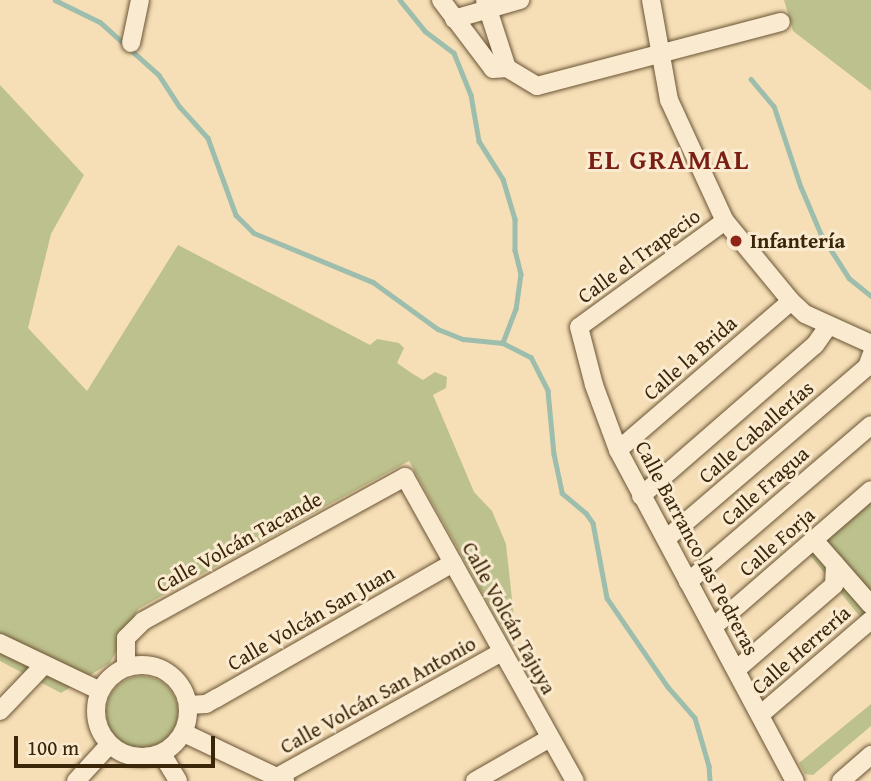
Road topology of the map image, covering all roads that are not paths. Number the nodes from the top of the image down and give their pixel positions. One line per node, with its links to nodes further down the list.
1 (140, 0): 8 (street)
2 (441, 0): 6 (street)
3 (520, 0): 5 (street)
4 (651, 0): 9 (street)
5 (486, 4): 6 (street); 10 (street)
6 (454, 19): 10 (street)
7 (781, 22): 9 (street)
8 (131, 43)
9 (661, 55): 10 (street); 11 (street)
10 (507, 68)
11 (725, 221): 12 (street); 14 (street, Calle el Trapecio)
12 (791, 301): 13 (street); 18 (street, Calle la Brida)
13 (828, 325): 15 (street); 21 (street)
14 (579, 327): 18 (street, Calle Barranco las Pedreras)
15 (871, 344)
16 (871, 356): 22 (street, Calle Caballerías)
17 (871, 425): 26 (street, Calle Fragua)
18 (618, 450): 21 (street, Calle Barranco las Pedreras)
19 (405, 477): 24 (street, Calle Volcán Tajuya); 33 (street, Calle Volcán Tacande)
20 (871, 490): 23 (street, Calle Forja)
21 (642, 496): 22 (street, Calle Barranco las Pedreras)
22 (666, 539): 26 (street, Calle Barranco las Pedreras)
23 (814, 540): 25 (street); 29 (street, Calle Forja)
24 (453, 563): 31 (street, Calle Volcán Tajuya); 36 (street, Calle Volcán San Juan)
25 (835, 565): 27 (street); 34 (street)
26 (688, 582): 29 (street, Calle Barranco las Pedreras)
27 (871, 605)
28 (871, 620): 38 (street, Calle Herrería)
29 (713, 627): 34 (street, Calle Barranco las Pedreras)
30 (0, 643): 32 (street)
31 (502, 652): 40 (street, Calle Volcán Tajuya); 44 (street, Calle Volcán San Antonio)
32 (44, 665): 35 (street); 37 (street)
33 (126, 667): 35 (street); 36 (street)
34 (736, 670): 38 (street, Calle Barranco las Pedreras)
35 (100, 691): 41 (street)
36 (189, 705): 39 (street)
37 (0, 711)
38 (760, 715): 49 (street, Calle Barranco las Pedreras)
39 (184, 733): 42 (street); 44 (street)
40 (550, 738): 47 (street); 48 (street, Calle Volcán Tajuya)
41 (109, 745): 42 (street); 45 (street)
42 (162, 754): 46 (street)
43 (871, 755): 50 (street)
44 (281, 779)
45 (76, 781)
46 (178, 781)
47 (475, 781)
48 (576, 781)
49 (795, 781)
50 (841, 781)

